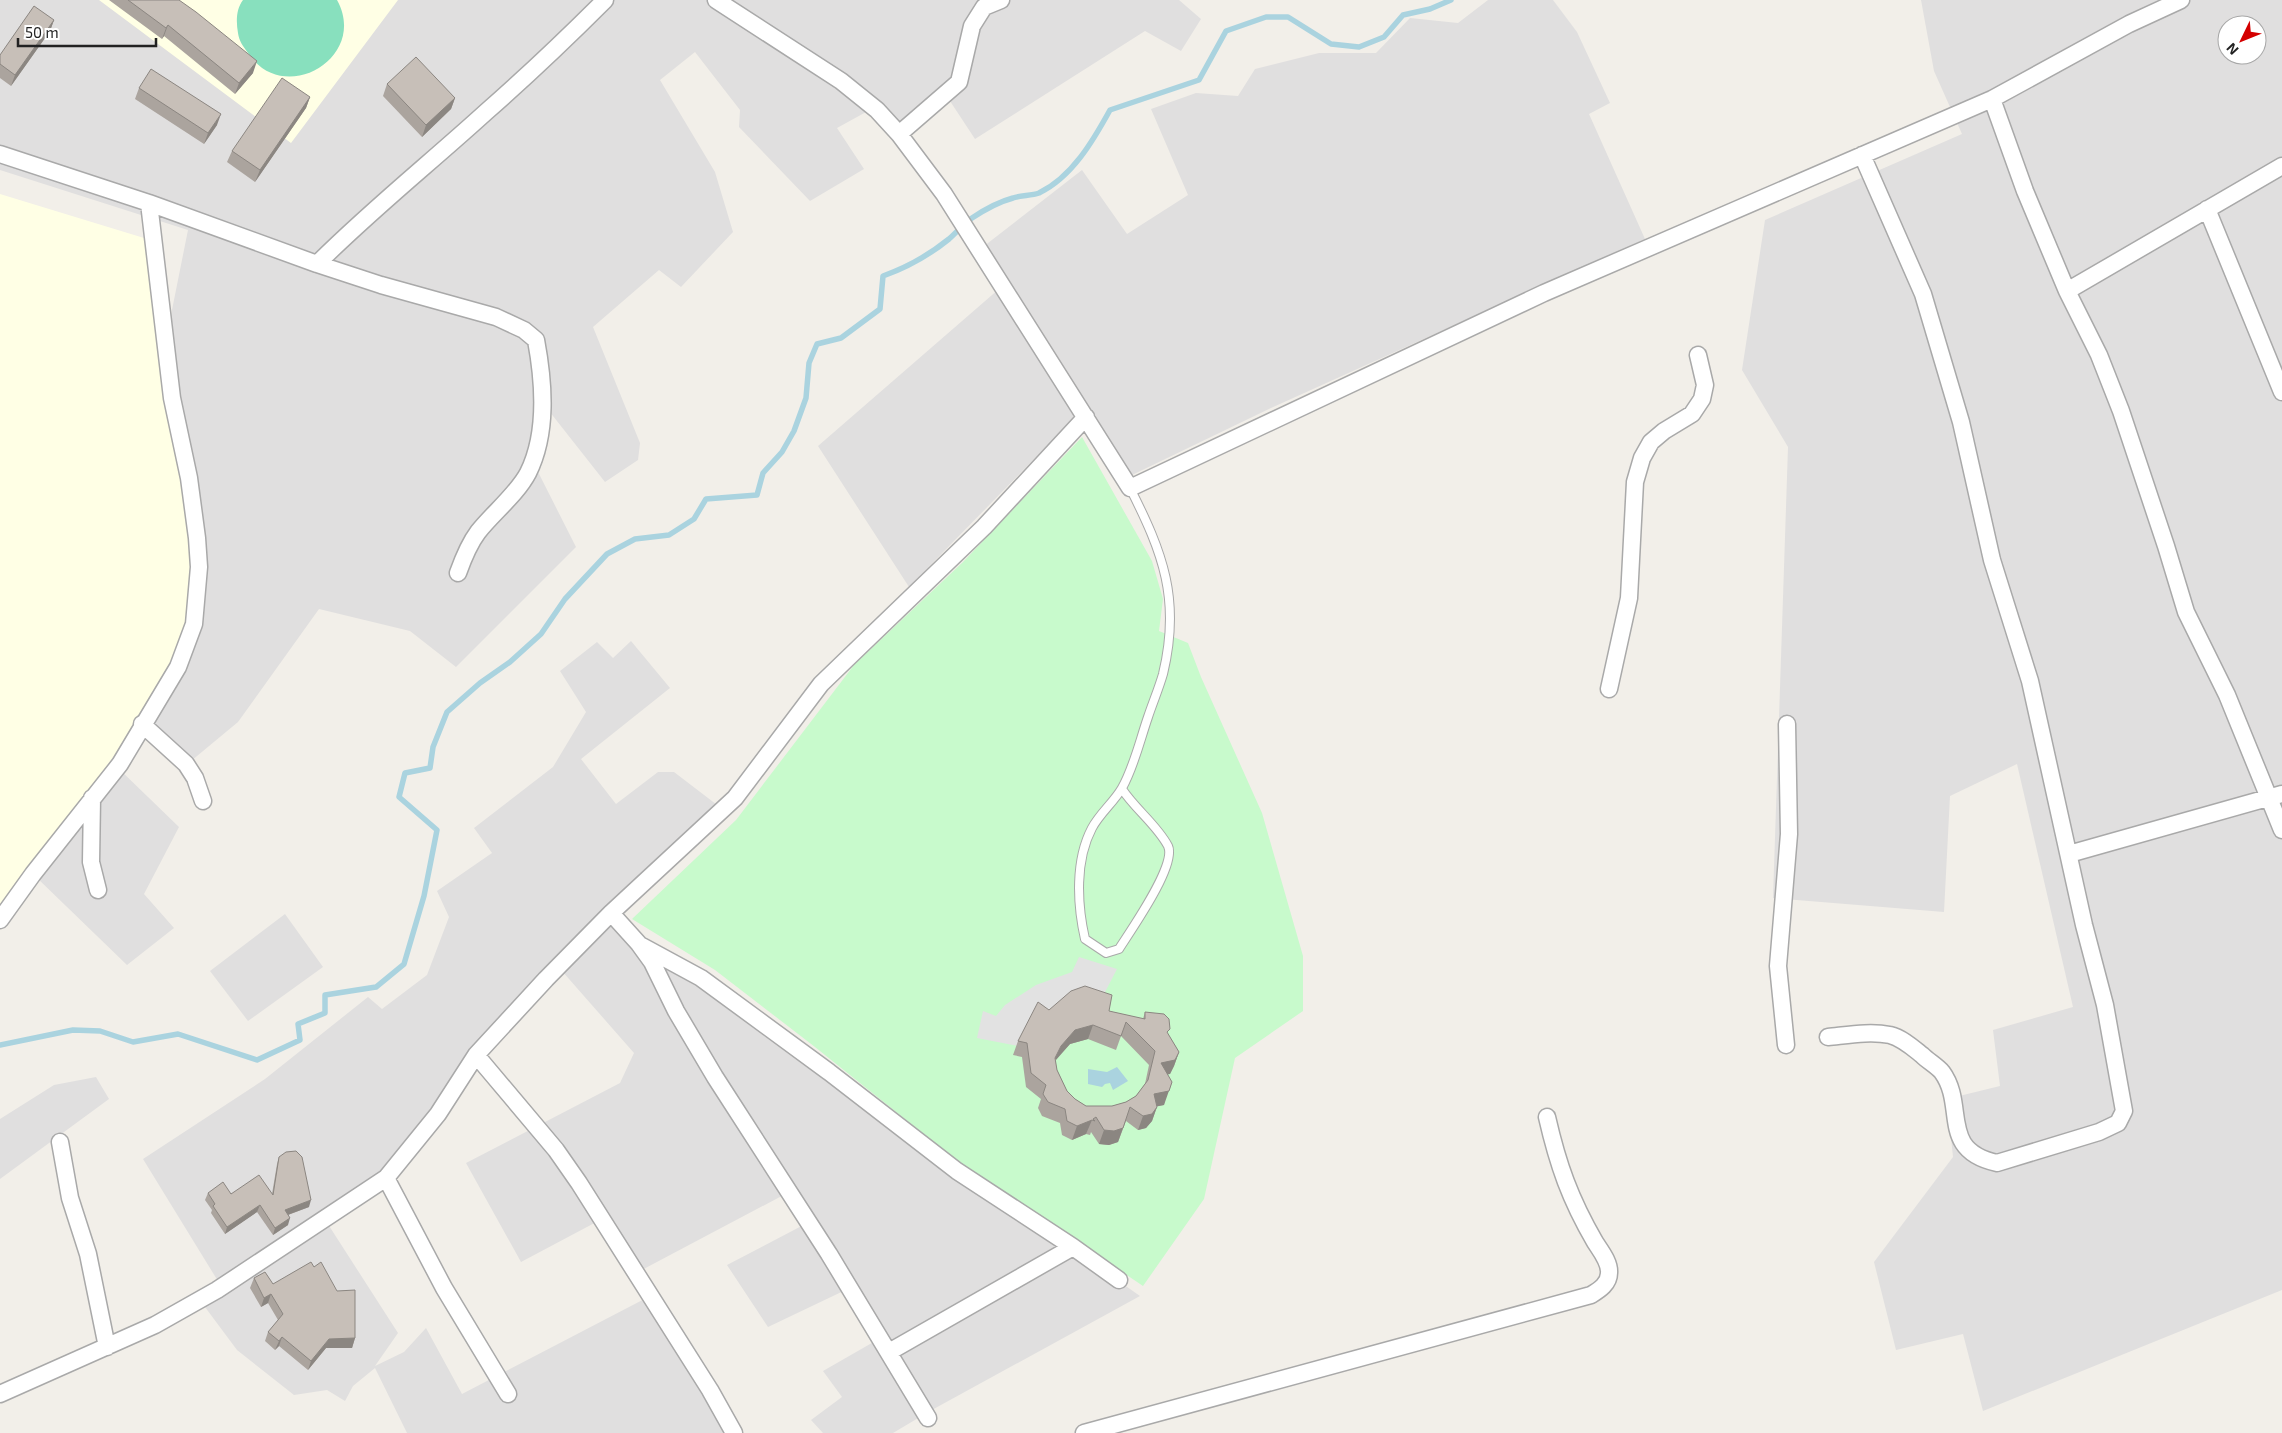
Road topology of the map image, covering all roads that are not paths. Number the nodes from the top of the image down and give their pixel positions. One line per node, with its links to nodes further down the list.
1 (605, 0): 12 (street)
2 (716, 0): 6 (street)
3 (1002, 0): 6 (street)
4 (2181, 0): 5 (street)
5 (1992, 99): 8 (street); 13 (street)
6 (900, 134): 16 (street)
7 (0, 154): 10 (street)
8 (1862, 155): 17 (street); 27 (street)
9 (2282, 166): 11 (street)
10 (149, 204): 12 (street); 20 (street)
11 (2207, 209): 13 (street); 15 (street)
12 (316, 264): 18 (street)
13 (2067, 291): 23 (street)
14 (1698, 355): 19 (street)
15 (2282, 392)
16 (1086, 417): 17 (street); 29 (street)
17 (1130, 488): 22 (lane)
18 (458, 573)
19 (1609, 688)
20 (142, 724): 24 (street); 25 (street)
21 (1788, 724): 33 (street)
22 (1122, 789): 22 (lane)
23 (2276, 796): 26 (street); 27 (street)
24 (92, 798): 28 (street); 30 (street)
25 (203, 801)
26 (2282, 830)
27 (2070, 854): 32 (street)
28 (98, 890)
29 (611, 913): 31 (street); 34 (street)
30 (0, 920)
31 (639, 944): 38 (street); 41 (street)
32 (1828, 1037)
33 (1786, 1045)
34 (476, 1055): 37 (street); 45 (street)
35 (1547, 1117): 46 (street)
36 (60, 1142): 40 (street)
37 (386, 1178): 40 (street); 43 (street)
38 (1073, 1247): 39 (street); 41 (street)
39 (1119, 1280)
40 (107, 1347): 42 (street)
41 (889, 1352): 44 (street)
42 (0, 1394)
43 (508, 1394)
44 (928, 1418)
45 (734, 1433)
46 (1084, 1433)

